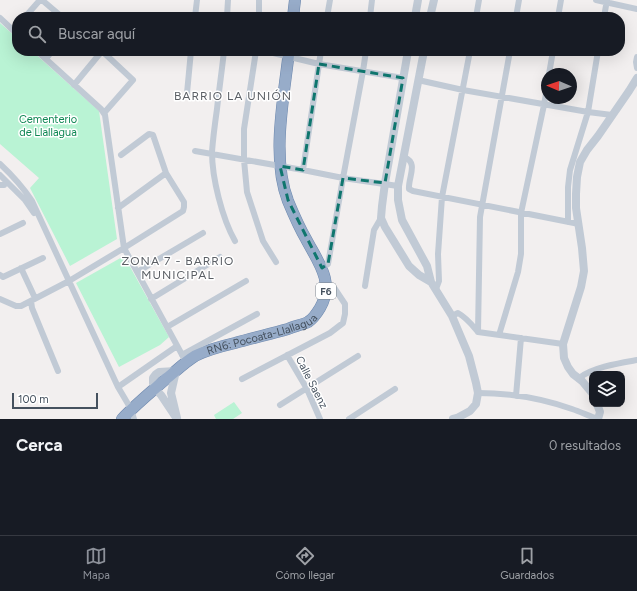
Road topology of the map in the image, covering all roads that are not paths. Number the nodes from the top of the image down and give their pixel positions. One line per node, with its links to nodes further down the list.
1 (41, 0): 16 (street); 17 (street)
2 (197, 0): 18 (street)
3 (228, 0): 19 (street)
4 (259, 0): 20 (street)
5 (295, 0): 21 (highway)
6 (330, 0): 22 (street)
7 (372, 0): 23 (street)
8 (418, 0): 24 (street)
9 (434, 0): 25 (street)
10 (479, 0): 26 (street)
11 (519, 0): 27 (street)
12 (561, 0): 28 (street)
13 (596, 0): 14 (street)
14 (606, 1): 15 (street); 29 (street)
15 (637, 9)
16 (30, 12)
17 (56, 12)
18 (196, 12)
19 (227, 12)
20 (259, 12)
21 (294, 12)
22 (328, 12)
23 (371, 12)
24 (416, 12)
25 (431, 12)
26 (477, 12)
27 (517, 12)
28 (559, 12)
29 (605, 12)
30 (0, 18): 31 (street)
31 (12, 27)
32 (42, 56): 50 (street)
33 (48, 56): 50 (street)
34 (98, 56): 58 (street)
35 (107, 56): 65 (street)
36 (191, 56): 60 (street)
37 (223, 56): 68 (street)
38 (255, 56): 71 (street)
39 (289, 56): 73 (highway, RN6: Pocoata-Llallagua / F6)
40 (295, 56): 51 (street)
41 (320, 56): 51 (street)
42 (365, 56): 54 (street)
43 (407, 56): 55 (street)
44 (423, 56): 57 (street)
45 (469, 56): 59 (street)
46 (509, 56): 61 (street)
47 (552, 56): 52 (street)
48 (597, 56): 64 (street)
49 (637, 57): 53 (street)
50 (46, 59): 58 (street)
51 (319, 64): 54 (street); 74 (street)
52 (550, 68)
53 (637, 68)
54 (363, 71): 55 (street); 77 (street)
55 (403, 78): 78 (street)
56 (637, 78): 66 (street)
57 (418, 80): 59 (street); 70 (street)
58 (74, 84): 65 (street)
59 (463, 90): 61 (street); 80 (street)
60 (187, 93)
61 (501, 96): 62 (street); 81 (street)
62 (541, 103)
63 (544, 104): 64 (street); 83 (street)
64 (588, 112): 66 (street); 86 (street)
65 (104, 113): 82 (street)
66 (612, 115): 88 (street)
67 (195, 151): 68 (street)
68 (212, 154): 71 (street); 91 (street)
69 (122, 155): 75 (street)
70 (404, 157): 79 (street); 80 (street)
71 (244, 160): 73 (street); 95 (street)
72 (0, 164): 85 (street)
73 (280, 166): 74 (street); 97 (highway, RN6: Pocoata-Llallagua / F6)
74 (303, 170): 77 (street)
75 (166, 173): 82 (street); 92 (street)
76 (0, 175): 85 (street)
77 (343, 178): 78 (street); 97 (street)
78 (385, 183): 79 (street); 84 (street)
79 (398, 186): 103 (street)
80 (442, 197): 81 (street); 103 (street)
81 (482, 205): 83 (street); 111 (street)
82 (118, 208): 92 (street)
83 (521, 213): 86 (street); 112 (street)
84 (382, 218): 103 (street); 104 (street)
85 (41, 222): 100 (street)
86 (568, 222): 88 (street)
87 (23, 224): 90 (street)
88 (579, 224): 114 (street)
89 (203, 233): 98 (street)
90 (0, 234)
91 (235, 241)
92 (124, 248): 98 (street); 100 (street)
93 (220, 257): 106 (street)
94 (43, 258): 96 (street)
95 (276, 262)
96 (21, 268): 99 (street); 107 (street)
97 (322, 268): 102 (highway, RN6: Pocoata-Llallagua / F6)
98 (137, 272): 106 (street)
99 (0, 275)
100 (68, 281): 107 (street); 124 (street)
101 (246, 282): 110 (street)
102 (326, 282): 116 (street); 118 (highway, RN6: Pocoata-Llallagua / F6)
103 (434, 285): 109 (street)
104 (365, 286)
105 (0, 299): 107 (street)
106 (152, 299): 110 (street)
107 (33, 300): 120 (street)
108 (257, 314): 118 (street)
109 (452, 316): 111 (street); 129 (street)
110 (167, 327): 115 (street)
111 (478, 332): 112 (street)
112 (499, 335): 113 (street)
113 (521, 338): 114 (street); 130 (street)
114 (563, 344): 123 (street)
115 (177, 346): 118 (street); 124 (street)
116 (287, 355): 122 (street); 125 (street, Calle Saenz)
117 (358, 356): 125 (street)
118 (184, 359): 121 (highway, RN6: Pocoata-Llallagua / F6)
119 (637, 360): 123 (street)
120 (58, 370)
121 (170, 378): 128 (highway, RN6: Pocoata-Llallagua / F6); 135 (street)
122 (242, 378)
123 (579, 378): 127 (street)
124 (118, 387): 133 (street)
125 (307, 389): 131 (street); 136 (street, Calle Saenz)
126 (395, 389): 137 (street)
127 (589, 389)
128 (154, 390): 133 (highway, RN6: Pocoata-Llallagua / F6); 135 (street)
129 (478, 393): 130 (street); 138 (street)
130 (516, 396): 139 (street)
131 (280, 406)
132 (598, 407): 139 (street)
133 (133, 414): 134 (highway, RN6: Pocoata-Llallagua / F6)
134 (122, 419)
135 (177, 419)
136 (320, 419)
137 (349, 419)
138 (453, 419)
139 (598, 419)

